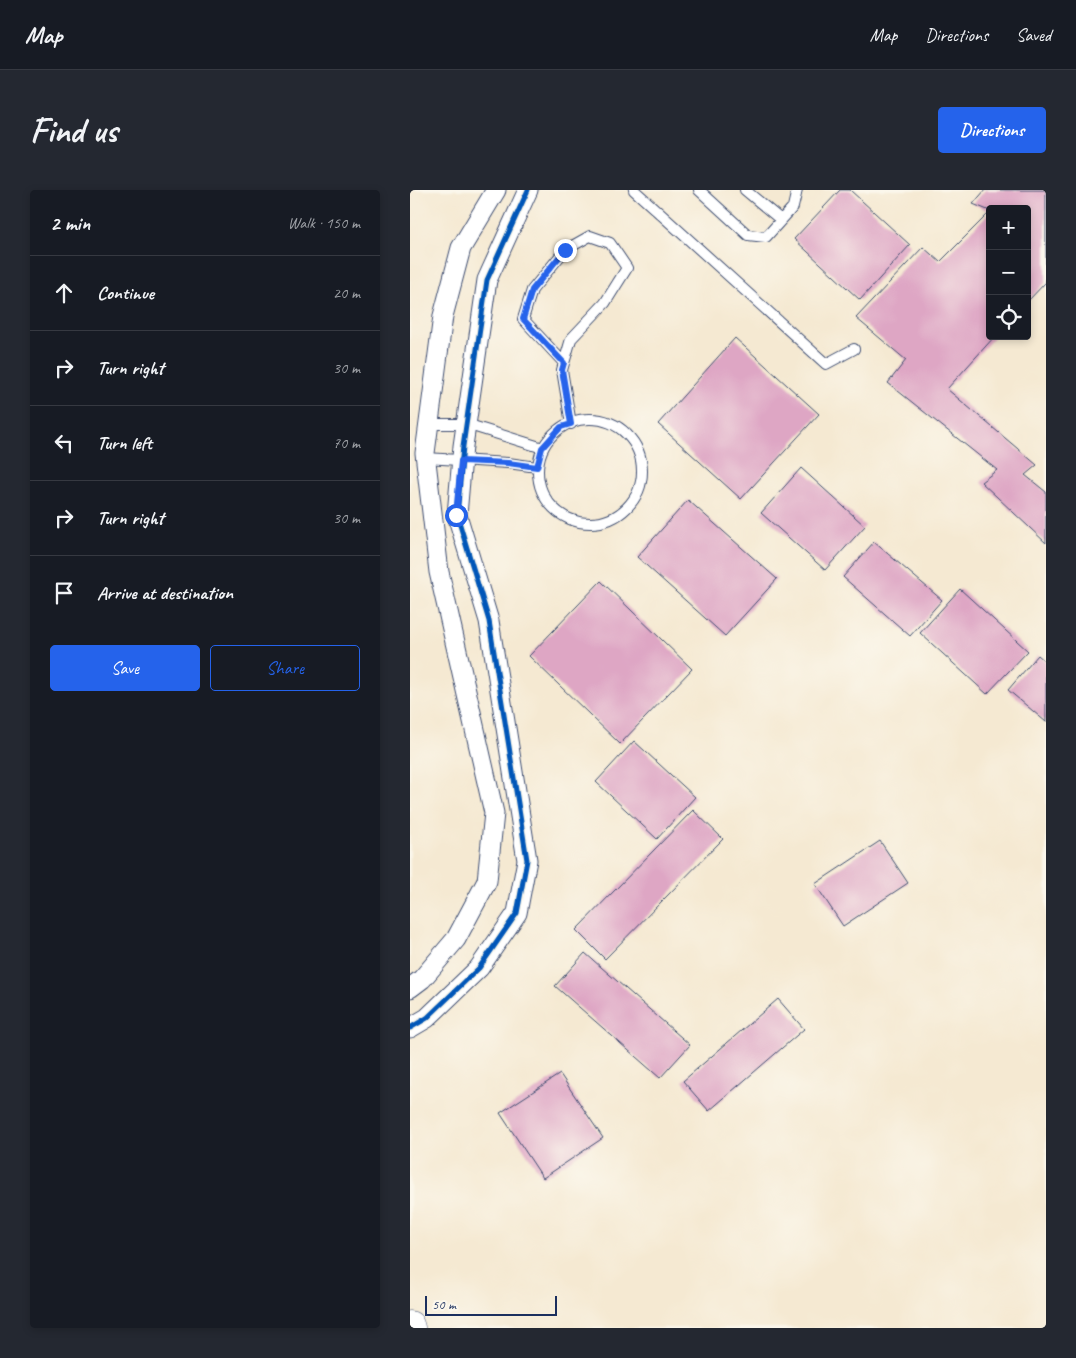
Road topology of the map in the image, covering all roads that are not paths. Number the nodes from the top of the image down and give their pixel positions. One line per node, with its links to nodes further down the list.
1 (496, 190): 10 (street)
2 (528, 190): 11 (street)
3 (634, 190): 8 (lane)
4 (699, 190): 7 (lane)
5 (745, 190): 7 (lane)
6 (797, 190): 7 (lane)
7 (780, 220)
8 (854, 349)
9 (564, 363): 9 (lane); 12 (lane)
10 (429, 424): 11 (lane); 14 (street)
11 (466, 424): 13 (lane); 15 (street)
12 (571, 424): 13 (lane); 16 (lane)
13 (542, 448): 16 (lane)
14 (426, 458): 15 (lane); 17 (street)
15 (461, 461): 16 (lane); 18 (street)
16 (537, 467)
17 (410, 988)
18 (410, 1028)

